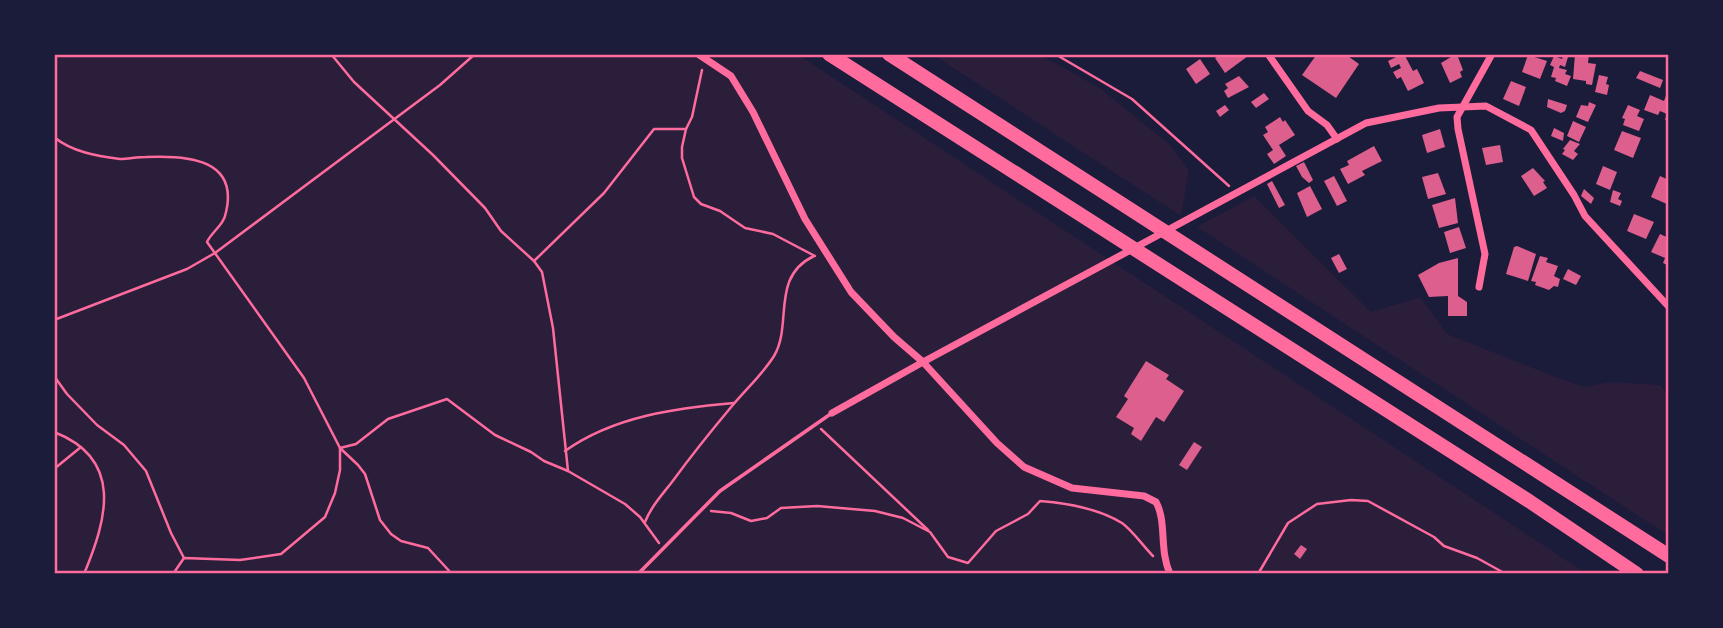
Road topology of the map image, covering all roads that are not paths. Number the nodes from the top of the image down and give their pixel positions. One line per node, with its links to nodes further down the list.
1 (698, 54): 10 (street)
2 (829, 54): 15 (highway)
3 (889, 54): 12 (highway)
4 (1268, 54): 7 (street)
5 (1492, 54): 6 (street)
6 (1462, 107): 7 (street); 8 (street); 9 (street)
7 (1337, 139): 10 (street)
8 (1479, 286)
9 (1669, 307)
10 (923, 362): 11 (street); 13 (street)
11 (832, 413): 14 (lane)
12 (1669, 556)
13 (1169, 572)
14 (638, 574)
15 (1637, 574)

